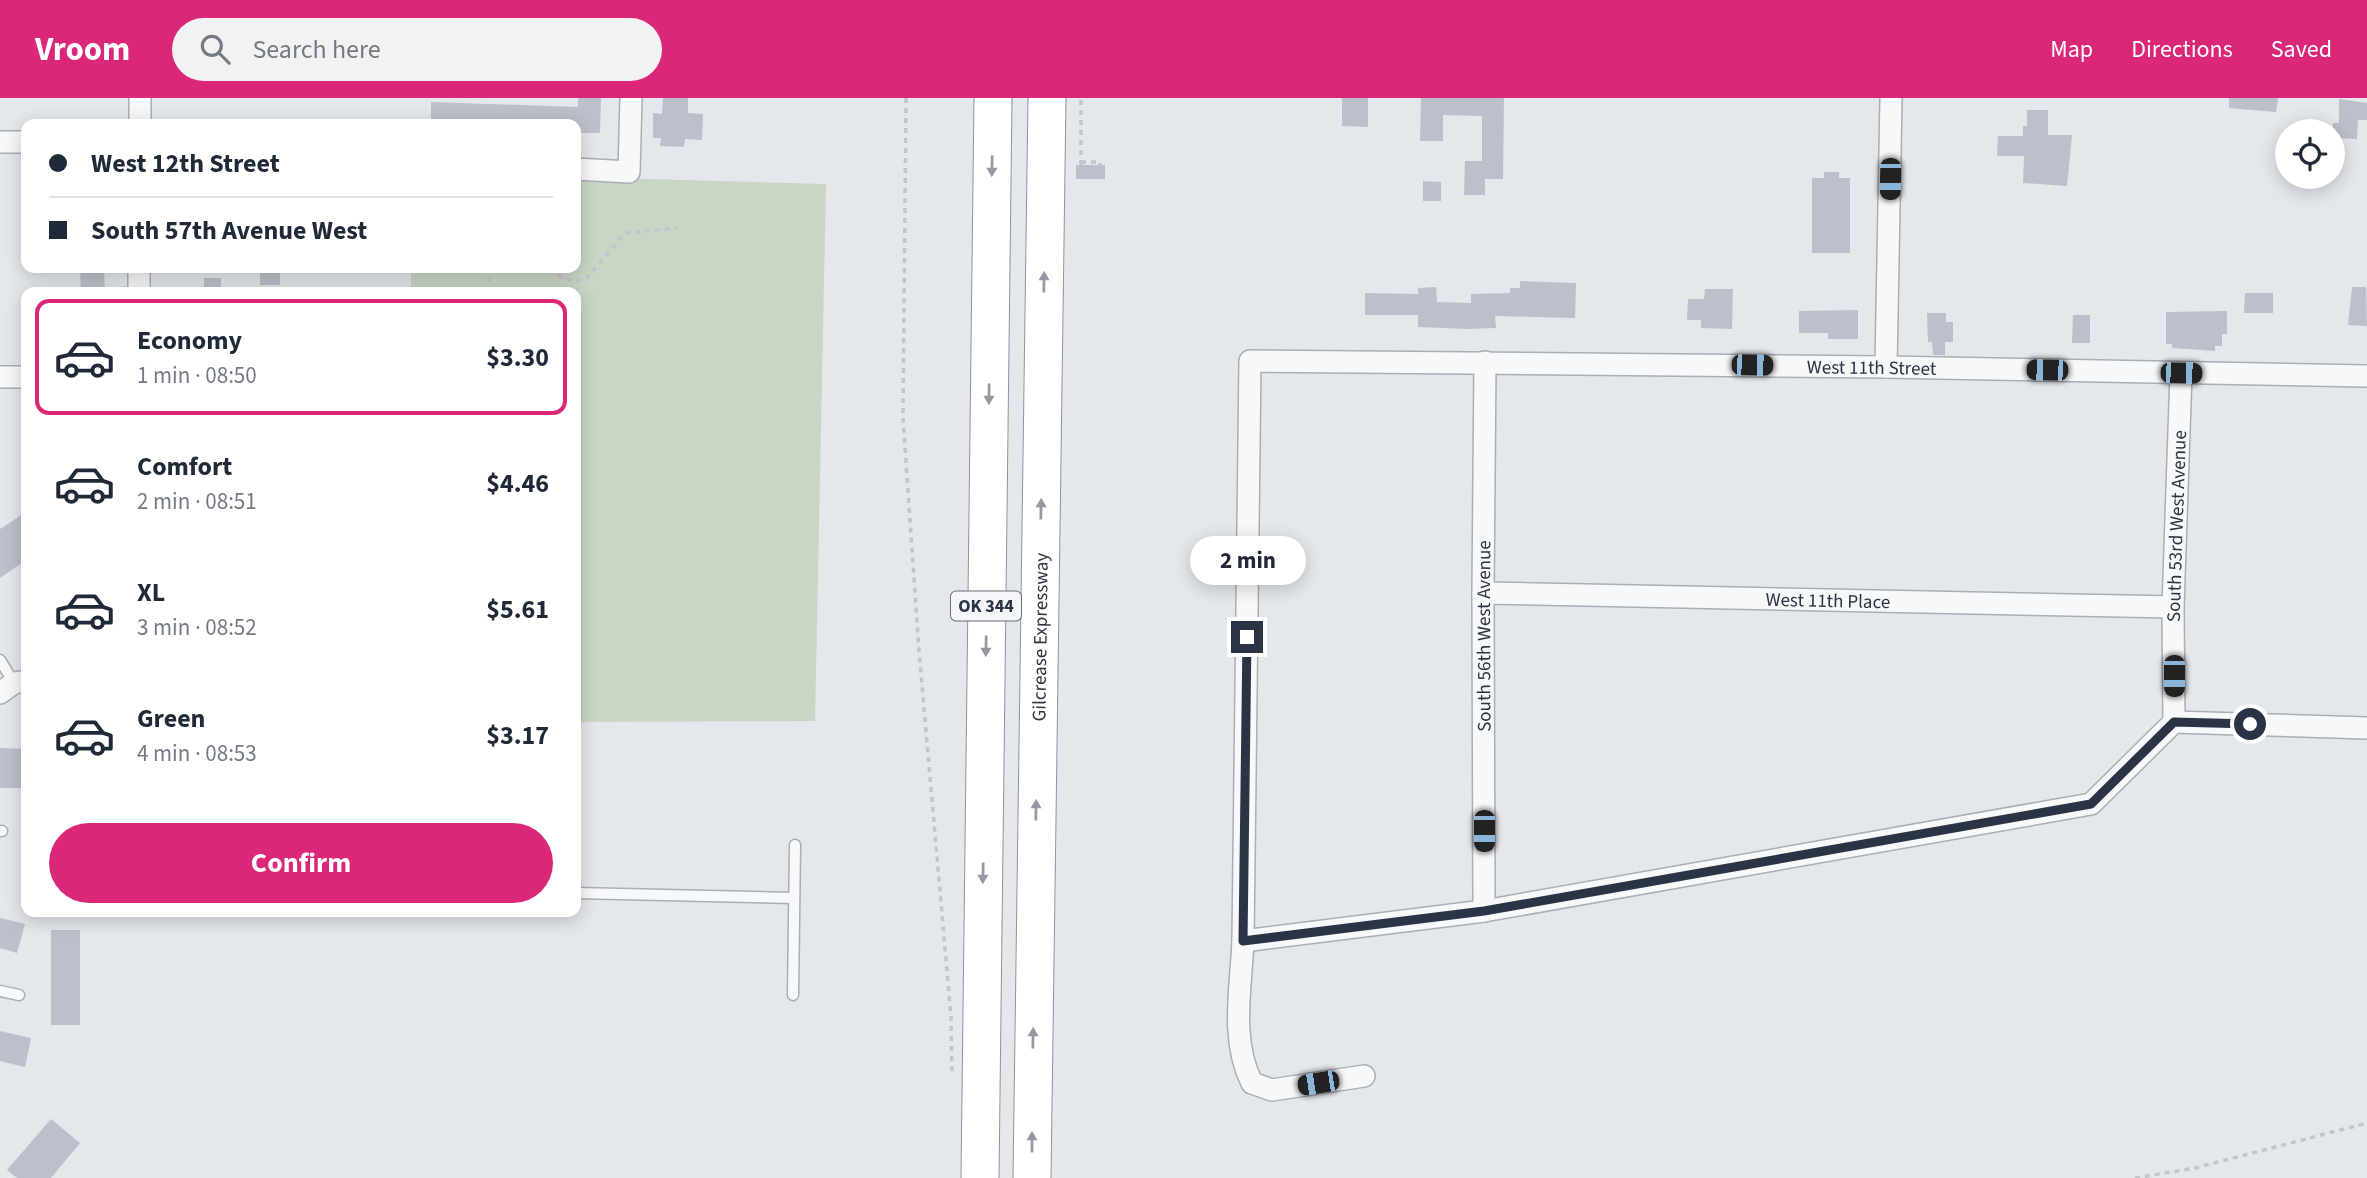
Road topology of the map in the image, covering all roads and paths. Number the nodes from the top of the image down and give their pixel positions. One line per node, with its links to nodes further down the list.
1 (140, 98): 8 (street)
2 (631, 98): 12 (street)
3 (905, 98): 36 (path)
4 (992, 98): 38 (highway, OK 344, one-way to 38)
5 (1046, 98): 39 (highway, Gilcrease Expressway / OK 344, one-way to 5)
6 (1081, 98): 11 (path)
7 (1891, 98): 16 (street)
8 (140, 119)
9 (0, 142): 10 (street)
10 (21, 142)
11 (1100, 165)
12 (581, 169)
13 (677, 228): 14 (path)
14 (557, 273)
15 (1485, 362): 16 (street, West 11th Street); 21 (street, South 56th West Avenue); 31 (street, West 11th Street)
16 (1886, 367): 17 (street, West 11th Street)
17 (2181, 373): 18 (street, West 11th Street); 22 (street, South 53rd West Avenue)
18 (2367, 376)
19 (0, 377): 20 (street)
20 (21, 377)
21 (1482, 593): 22 (street, West 11th Place); 30 (street, South 56th West Avenue)
22 (2173, 607): 25 (street, South 53rd West Avenue)
23 (0, 660): 24 (lane)
24 (14, 686)
25 (2174, 722): 26 (street); 30 (street)
26 (2367, 728)
27 (795, 845): 29 (lane)
28 (581, 893): 29 (lane)
29 (793, 898): 34 (lane)
30 (1484, 911): 31 (street)
31 (1243, 941): 35 (street)
32 (0, 991): 33 (lane)
33 (19, 995)
34 (793, 995)
35 (1364, 1076)
36 (952, 1079)
37 (2367, 1123): 40 (path)
38 (980, 1178)
39 (1032, 1178)
40 (2135, 1178)

